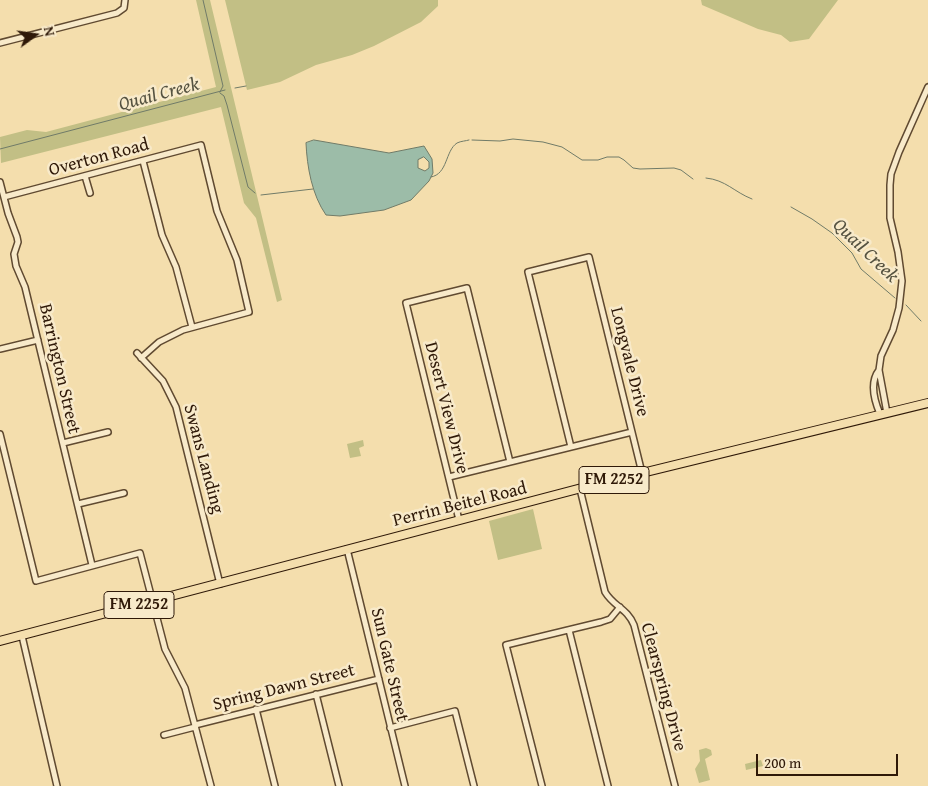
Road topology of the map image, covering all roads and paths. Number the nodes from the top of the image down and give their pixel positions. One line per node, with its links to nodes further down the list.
1 (125, 2): 2 (street)
2 (0, 43)
3 (928, 87): 15 (street)
4 (143, 161): 5 (street, Overton Road); 9 (street); 9 (street, Overton Road)
5 (85, 176): 7 (street); 8 (street, Overton Road)
6 (0, 182): 8 (street, Barrington Street)
7 (90, 193)
8 (4, 197): 10 (street, Barrington Street)
9 (192, 327): 13 (street)
10 (38, 340): 11 (street); 19 (street, Barrington Street)
11 (0, 349)
12 (137, 353): 13 (street, Swans Landing)
13 (141, 358): 30 (street, Swans Landing)
14 (928, 403): 15 (main road, Perrin Beitel Road / FM 2252)
15 (883, 413): 22 (main road, Perrin Beitel Road / FM 2252)
16 (108, 432): 19 (street)
17 (632, 432): 20 (street); 20 (street, Longvale Drive); 22 (street, Longvale Drive)
18 (0, 434): 29 (street)
19 (63, 443): 26 (street, Barrington Street)
20 (571, 447): 21 (street)
21 (510, 462): 23 (street); 23 (street, Desert View Drive)
22 (642, 473): 24 (main road, Perrin Beitel Road / FM 2252)
23 (449, 477): 27 (street, Desert View Drive)
24 (580, 489): 27 (main road, Perrin Beitel Road / FM 2252); 32 (street, Clearspring Drive)
25 (124, 493): 26 (street)
26 (78, 504): 29 (street, Barrington Street)
27 (460, 520): 28 (main road, Perrin Beitel Road / FM 2252)
28 (347, 550): 30 (main road, Perrin Beitel Road / FM 2252); 36 (street, Sun Gate Street)
29 (92, 565): 31 (street)
30 (220, 584): 31 (main road, Perrin Beitel Road / FM 2252)
31 (154, 601): 34 (main road, Perrin Beitel Road / FM 2252); 39 (street)
32 (620, 607): 33 (street); 50 (street, Clearspring Drive)
33 (569, 630): 48 (street); 49 (street)
34 (22, 636): 35 (main road, Perrin Beitel Road / FM 2252); 42 (street)
35 (0, 642)
36 (379, 679): 37 (street, Spring Dawn Street); 40 (street, Sun Gate Street)
37 (316, 694): 38 (street, Spring Dawn Street); 45 (street)
38 (256, 709): 39 (street, Spring Dawn Street); 44 (street)
39 (195, 726): 41 (street, Spring Dawn Street); 43 (street)
40 (390, 728): 46 (street, Sun Gate Street); 47 (street)
41 (164, 734)
42 (57, 786)
43 (211, 786)
44 (275, 786)
45 (339, 786)
46 (405, 786)
47 (474, 786)
48 (542, 786)
49 (608, 786)
50 (675, 786)

